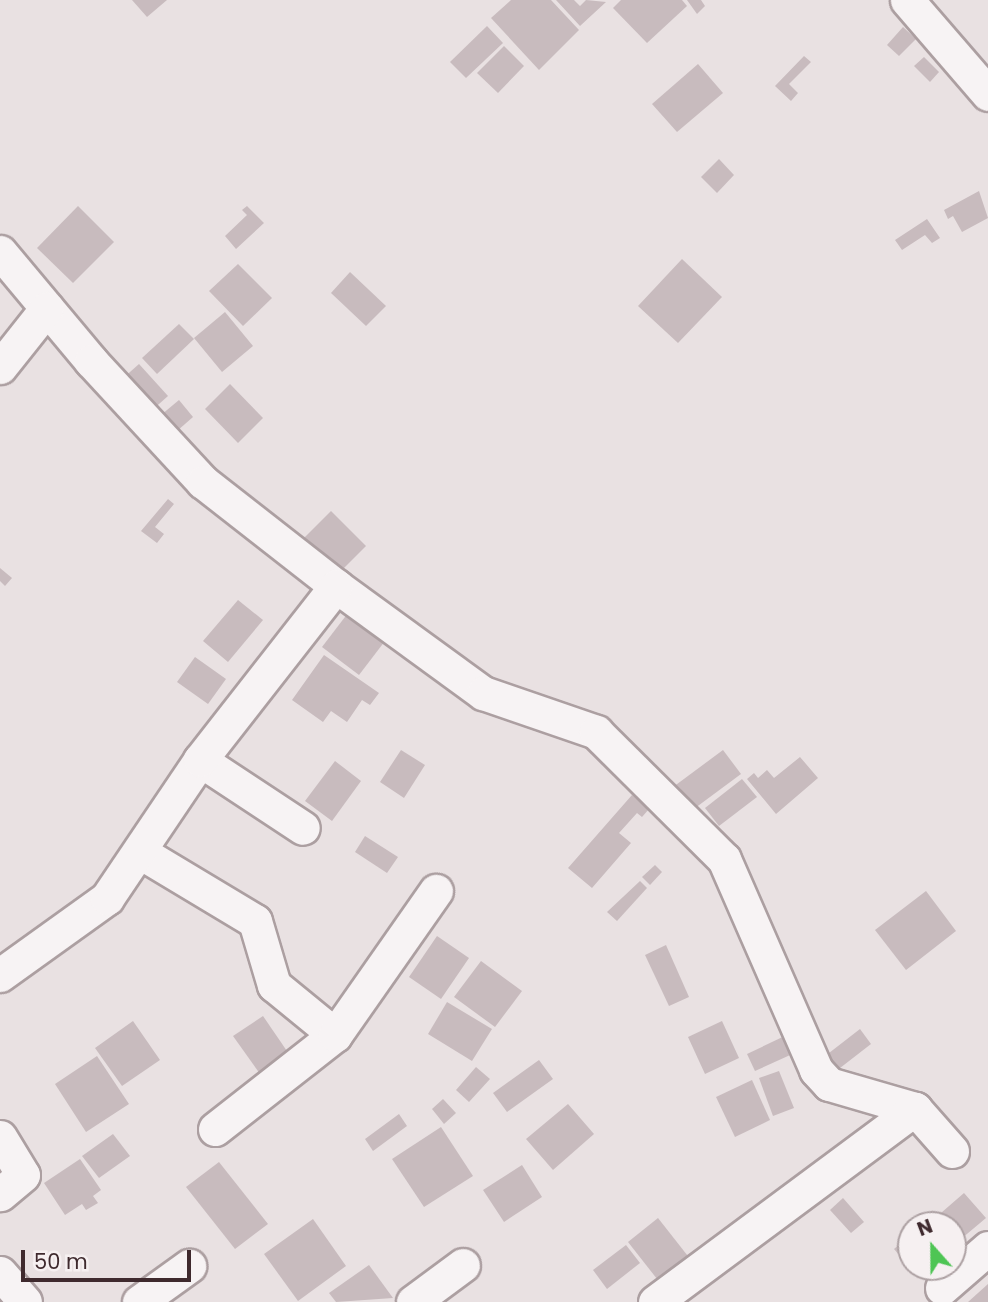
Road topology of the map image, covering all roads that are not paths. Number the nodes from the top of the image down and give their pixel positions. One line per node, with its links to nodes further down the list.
1 (907, 0): 2 (street)
2 (988, 94)
3 (0, 251): 4 (street)
4 (47, 308): 5 (street); 6 (street)
5 (0, 367)
6 (336, 586): 7 (street); 13 (street)
7 (200, 760): 8 (street); 9 (street)
8 (303, 828)
9 (141, 852): 11 (street); 12 (street)
10 (436, 891): 12 (street)
11 (0, 975)
12 (335, 1035): 14 (street)
13 (915, 1110): 16 (street); 26 (street)
14 (215, 1129)
15 (0, 1137): 17 (street)
16 (952, 1152)
17 (0, 1194)
18 (988, 1248): 22 (street)
19 (463, 1265): 25 (street)
20 (189, 1266): 24 (street)
21 (0, 1273): 23 (street)
22 (942, 1287)
23 (25, 1302)
24 (139, 1302)
25 (413, 1302)
26 (656, 1302)

